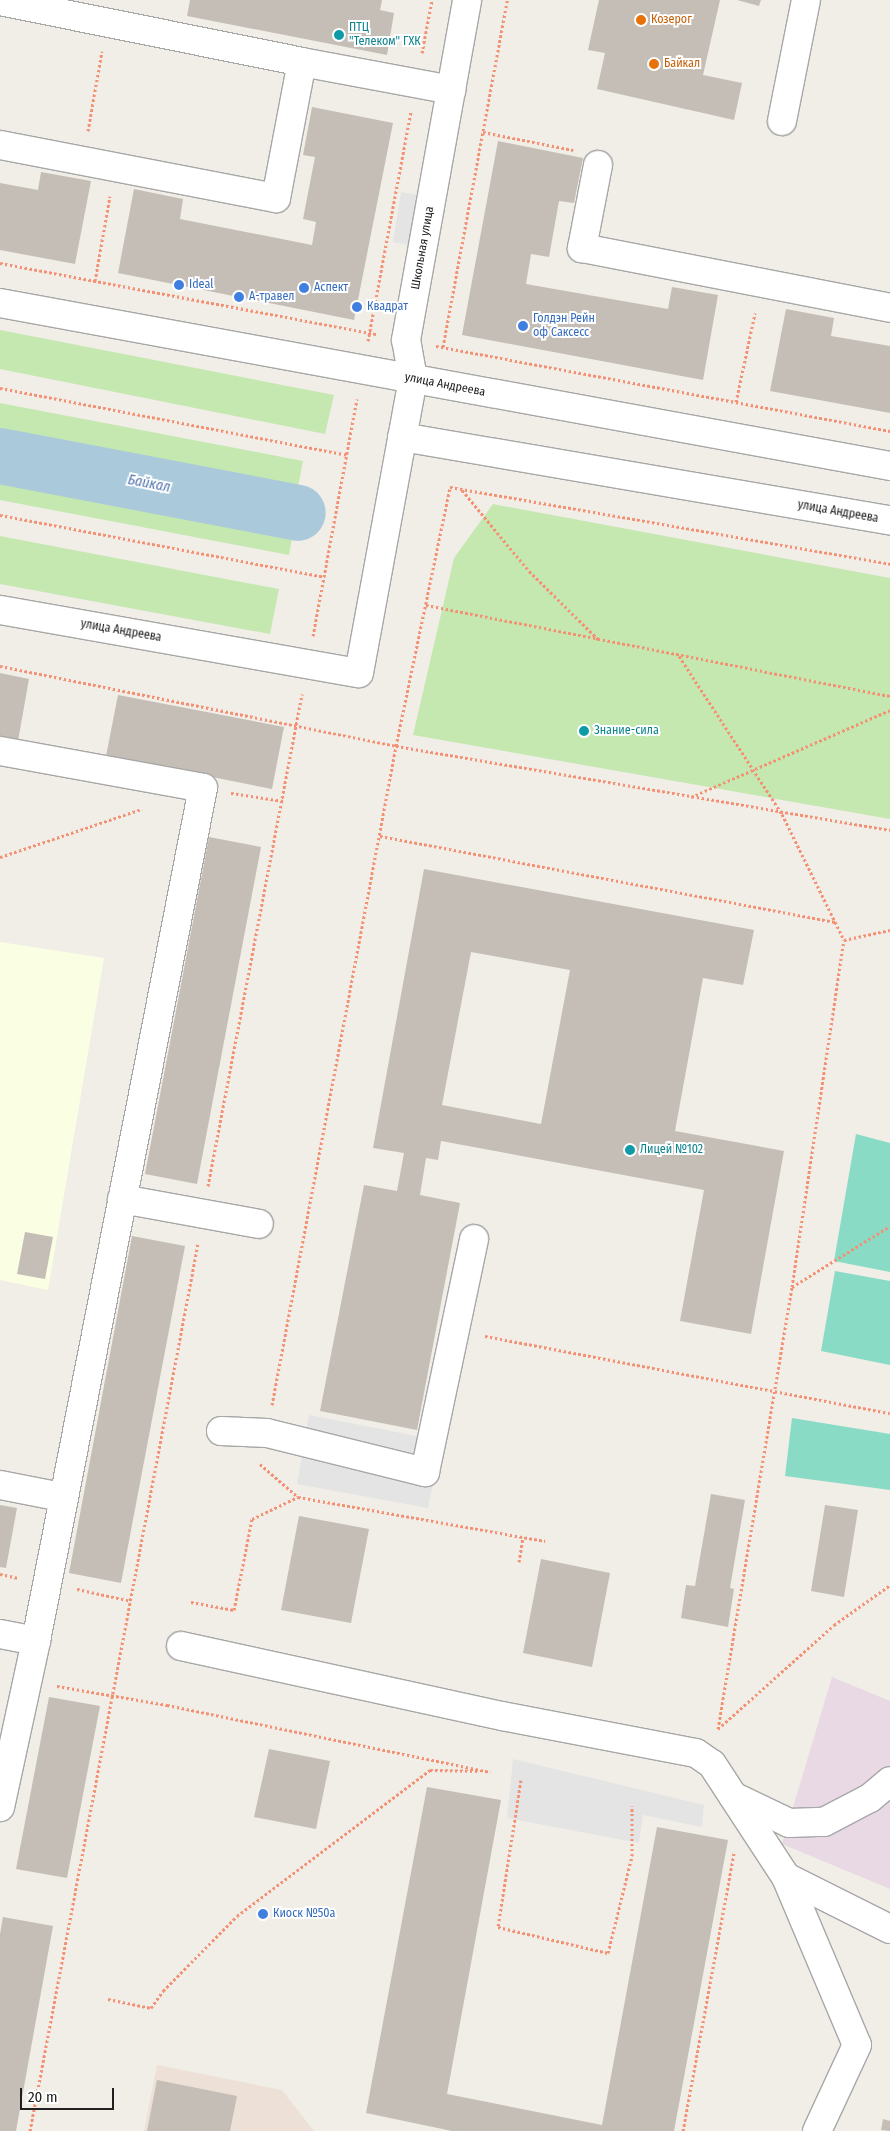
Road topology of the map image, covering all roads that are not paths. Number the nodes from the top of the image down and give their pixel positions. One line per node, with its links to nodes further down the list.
1 (467, 0): 6 (street, Школьная улица)
2 (806, 0): 7 (street)
3 (0, 1): 4 (street)
4 (72, 7): 5 (street)
5 (302, 62): 6 (street); 8 (street)
6 (451, 90): 12 (street, Школьная улица)
7 (782, 121)
8 (0, 146)
9 (598, 166): 11 (street)
10 (0, 303): 12 (street, улица Андреева)
11 (890, 308)
12 (413, 379): 13 (street, Школьная улица); 14 (street, улица Андреева)
13 (402, 438): 15 (street, улица Андреева); 17 (street, Школьная улица)
14 (890, 466)
15 (890, 520)
16 (0, 610): 17 (street, улица Андреева)
17 (359, 673)
18 (0, 751): 19 (street)
19 (122, 1199): 20 (street); 24 (street)
20 (259, 1224)
21 (474, 1239): 22 (street)
22 (222, 1431)
23 (0, 1485): 24 (street)
24 (62, 1497): 26 (street)
25 (0, 1634): 26 (street)
26 (36, 1642): 29 (street)
27 (182, 1646): 30 (street)
28 (890, 1781): 30 (street)
29 (2, 1790)
30 (733, 1796): 31 (street)
31 (786, 1877): 32 (street); 33 (street)
32 (890, 1929)
33 (818, 2131)

